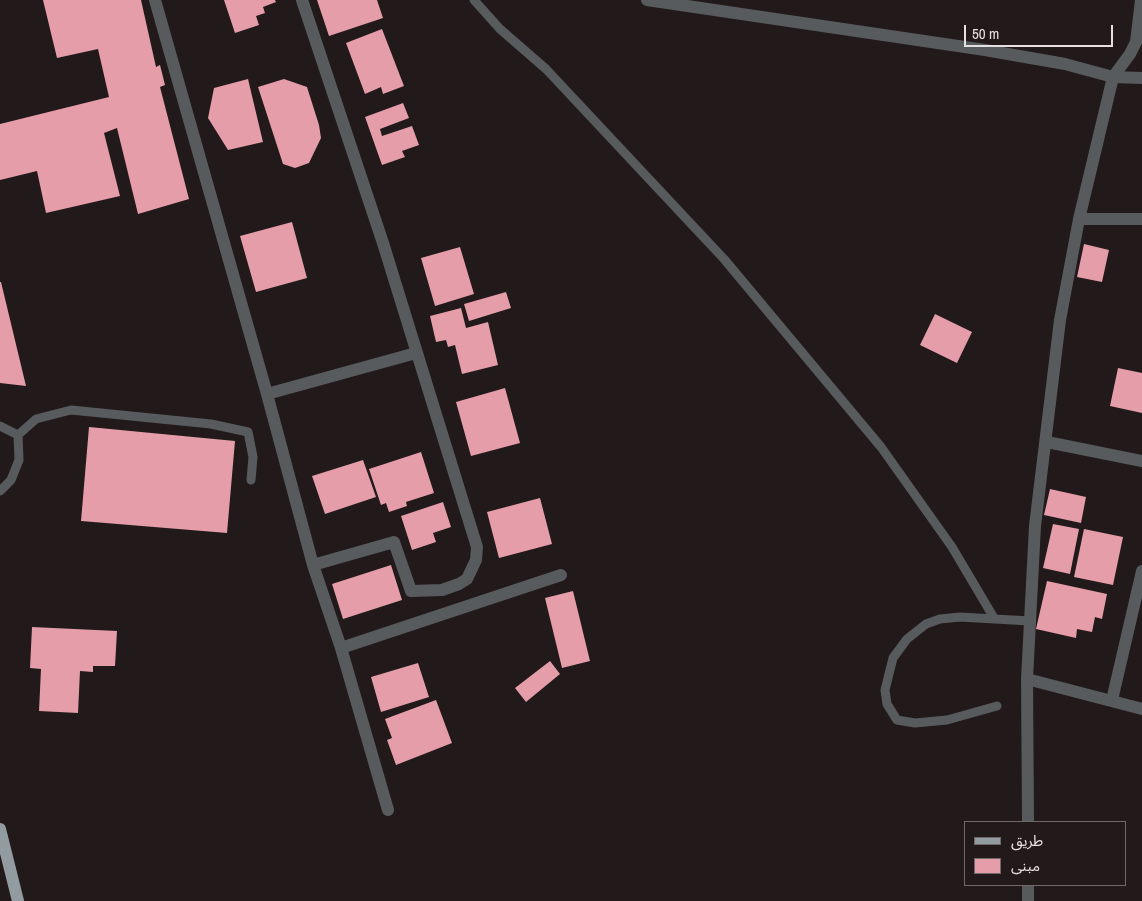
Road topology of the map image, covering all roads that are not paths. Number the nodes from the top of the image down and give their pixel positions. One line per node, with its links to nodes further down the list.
1 (155, 0): 11 (street)
2 (302, 0): 10 (street)
3 (474, 0): 21 (lane)
4 (647, 0): 6 (street)
5 (1141, 0): 6 (street)
6 (1112, 77): 7 (street); 8 (street)
7 (1142, 78)
8 (1079, 219): 9 (street); 14 (street)
9 (1142, 219)
10 (416, 353): 11 (street); 18 (street)
11 (267, 394): 18 (street)
12 (0, 426): 13 (lane)
13 (18, 436): 16 (lane); 17 (lane)
14 (1047, 442): 15 (street); 22 (street)
15 (1142, 461)
16 (251, 480)
17 (0, 491)
18 (313, 565): 23 (street)
19 (1142, 571): 25 (street)
20 (561, 575): 23 (street)
21 (994, 618): 22 (lane); 26 (lane)
22 (1030, 621): 24 (street)
23 (341, 648): 28 (street)
24 (1027, 679): 25 (street); 29 (street)
25 (1112, 700): 27 (street)
26 (997, 706)
27 (1142, 709)
28 (388, 810)
29 (1028, 821)
30 (0, 829): 32 (main road)
31 (1028, 886): 33 (street)
32 (18, 901)
33 (1028, 901)

